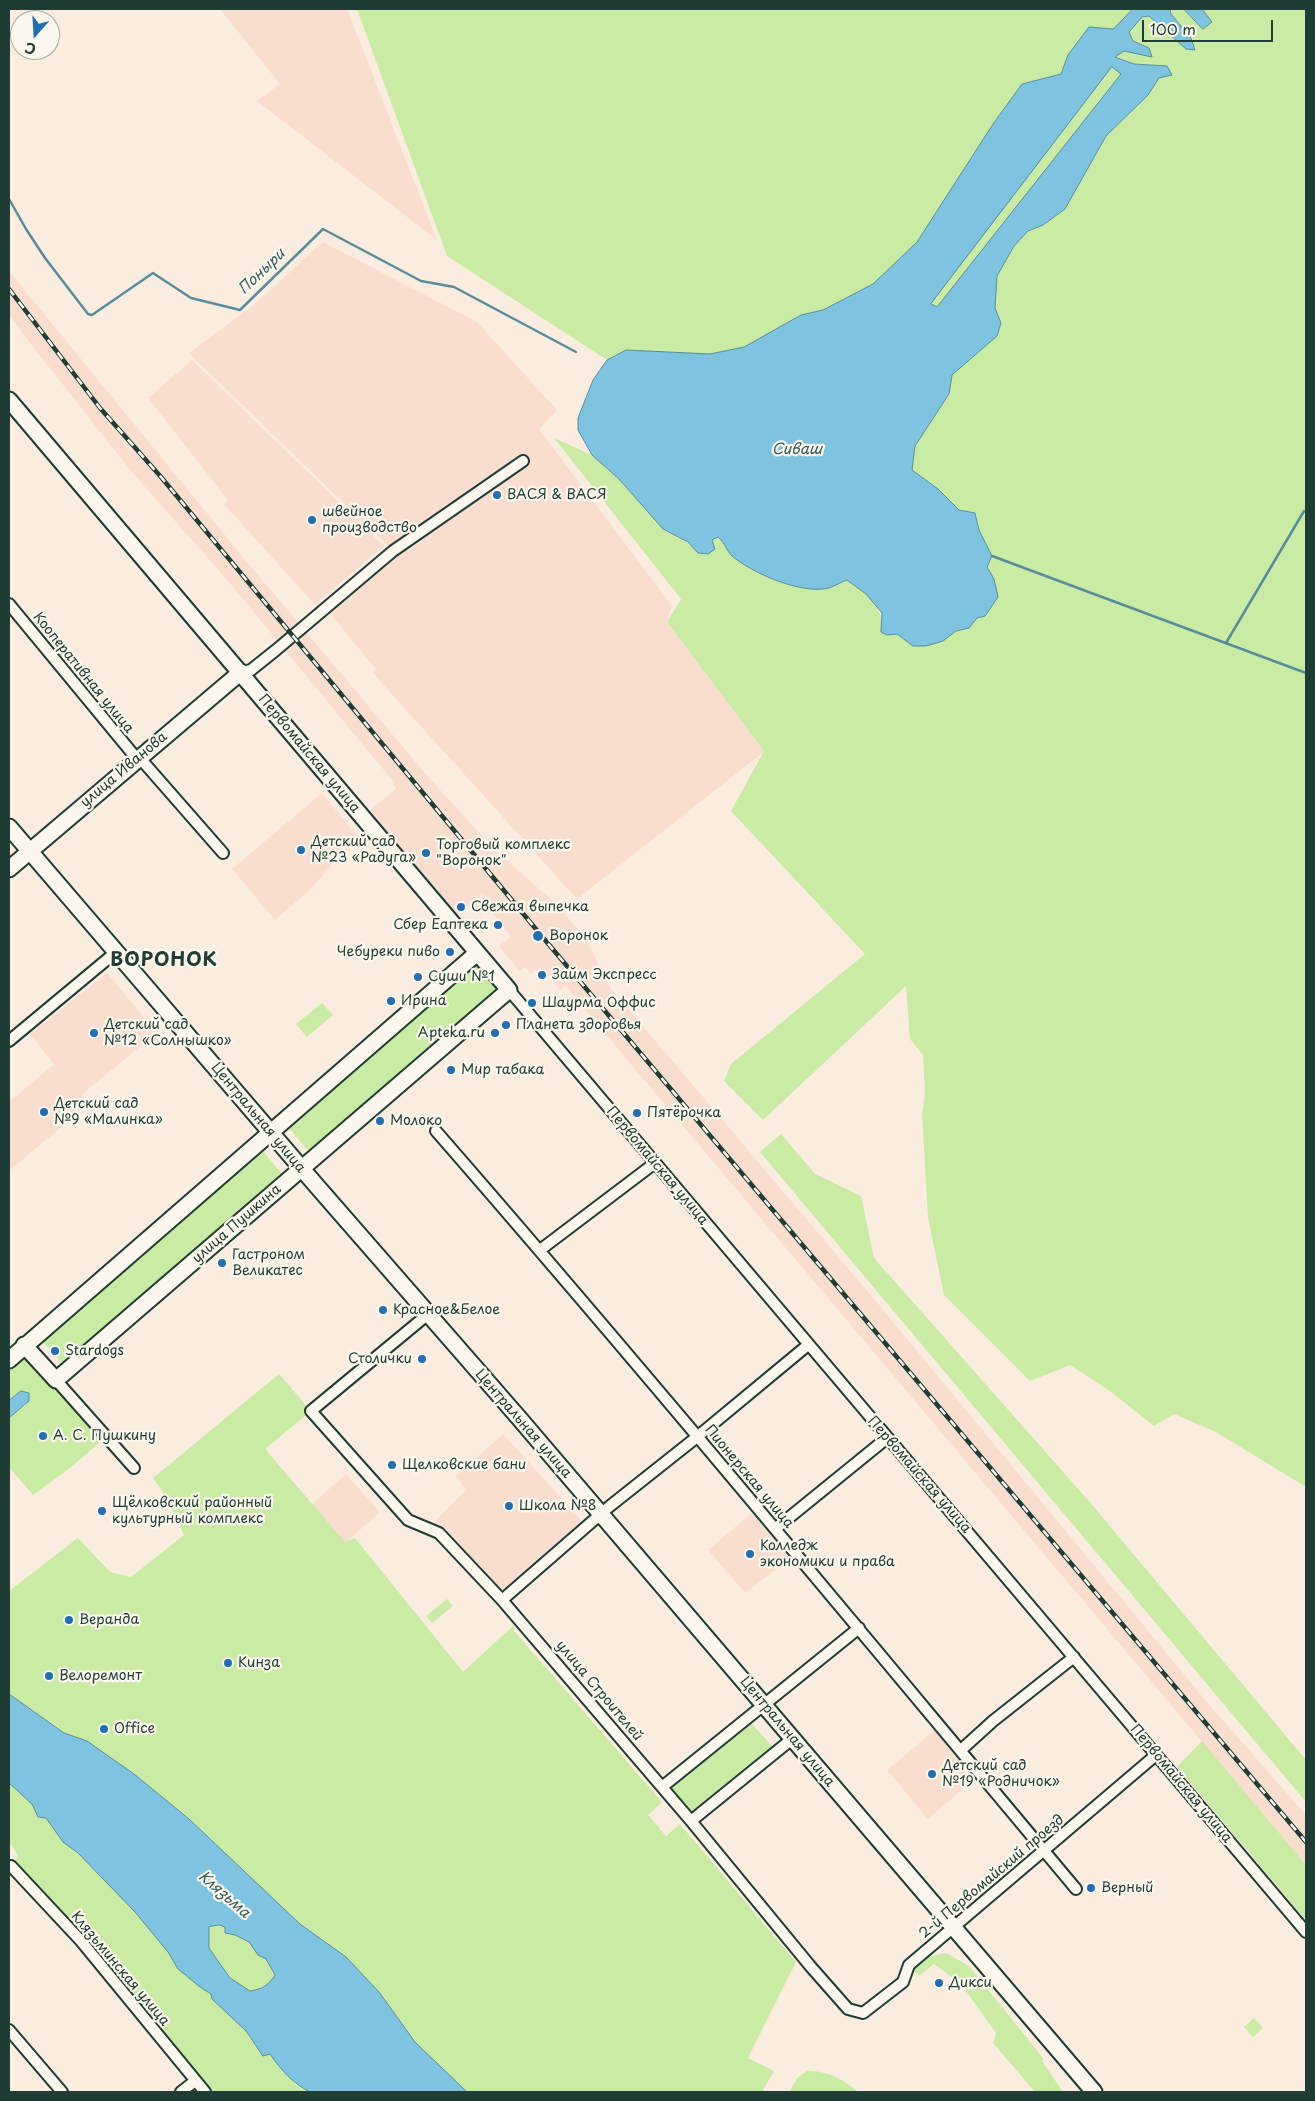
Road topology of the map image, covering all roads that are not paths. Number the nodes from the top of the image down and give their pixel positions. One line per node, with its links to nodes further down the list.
1 (9, 400): 4 (street, Первомайская улица)
2 (523, 461): 4 (street)
3 (9, 604): 5 (street, Кооперативная улица)
4 (241, 672): 5 (street, улица Иванова); 11 (street, Первомайская улица)
5 (138, 758): 7 (street, улица Иванова); 8 (street, Кооперативная улица)
6 (9, 827): 7 (street, Центральная улица)
7 (30, 851): 9 (street, улица Иванова); 10 (street, Центральная улица)
8 (223, 853)
9 (9, 869)
10 (116, 952): 13 (street); 15 (street, Центральная улица)
11 (477, 953): 12 (street, Первомайская улица); 15 (street)
12 (509, 990): 16 (street, Первомайская улица); 17 (street, улица Пушкина)
13 (9, 1041)
14 (436, 1130): 18 (street, Пионерская улица)
15 (271, 1132): 17 (street, Центральная улица); 20 (street)
16 (655, 1163): 18 (street); 21 (street, Первомайская улица)
17 (301, 1168): 19 (street, Центральная улица); 23 (street, улица Пушкина)
18 (540, 1250): 24 (street, Пионерская улица)
19 (428, 1315): 27 (street, Центральная улица); 29 (street, улица Строителей)
20 (29, 1341): 22 (street); 23 (street)
21 (808, 1345): 24 (street); 25 (street, Первомайская улица)
22 (9, 1360)
23 (56, 1380): 26 (street)
24 (697, 1437): 27 (street); 28 (street, Пионерская улица)
25 (887, 1438): 28 (street); 31 (street, Первомайская улица)
26 (134, 1468)
27 (601, 1514): 29 (street); 32 (street, Центральная улица)
28 (776, 1529): 30 (street, Пионерская улица)
29 (502, 1600): 36 (street, улица Строителей)
30 (859, 1628): 32 (street); 34 (street, Пионерская улица)
31 (1074, 1657): 34 (street); 35 (street, Первомайская улица)
32 (764, 1705): 33 (street, Центральная улица); 36 (street)
33 (792, 1739): 37 (street); 41 (street, Центральная улица)
34 (961, 1750): 38 (street, Пионерская улица)
35 (1156, 1755): 38 (street, 2-й Первомайский проезд); 42 (street, Первомайская улица)
36 (662, 1787): 37 (street, улица Строителей)
37 (691, 1821): 43 (street, улица Строителей)
38 (1044, 1851): 40 (street, Пионерская улица); 41 (street, 2-й Первомайский проезд)
39 (11, 1866): 45 (street, Клязьминская улица)
40 (1076, 1889)
41 (954, 1928): 43 (street, 2-й Первомайский проезд); 49 (street, Центральная улица)
42 (1306, 1932)
43 (848, 2009)
44 (9, 2030): 46 (street)
45 (195, 2081): 47 (street); 48 (street, Клязьминская улица)
46 (62, 2092)
47 (181, 2092)
48 (205, 2092)
49 (1094, 2092)

